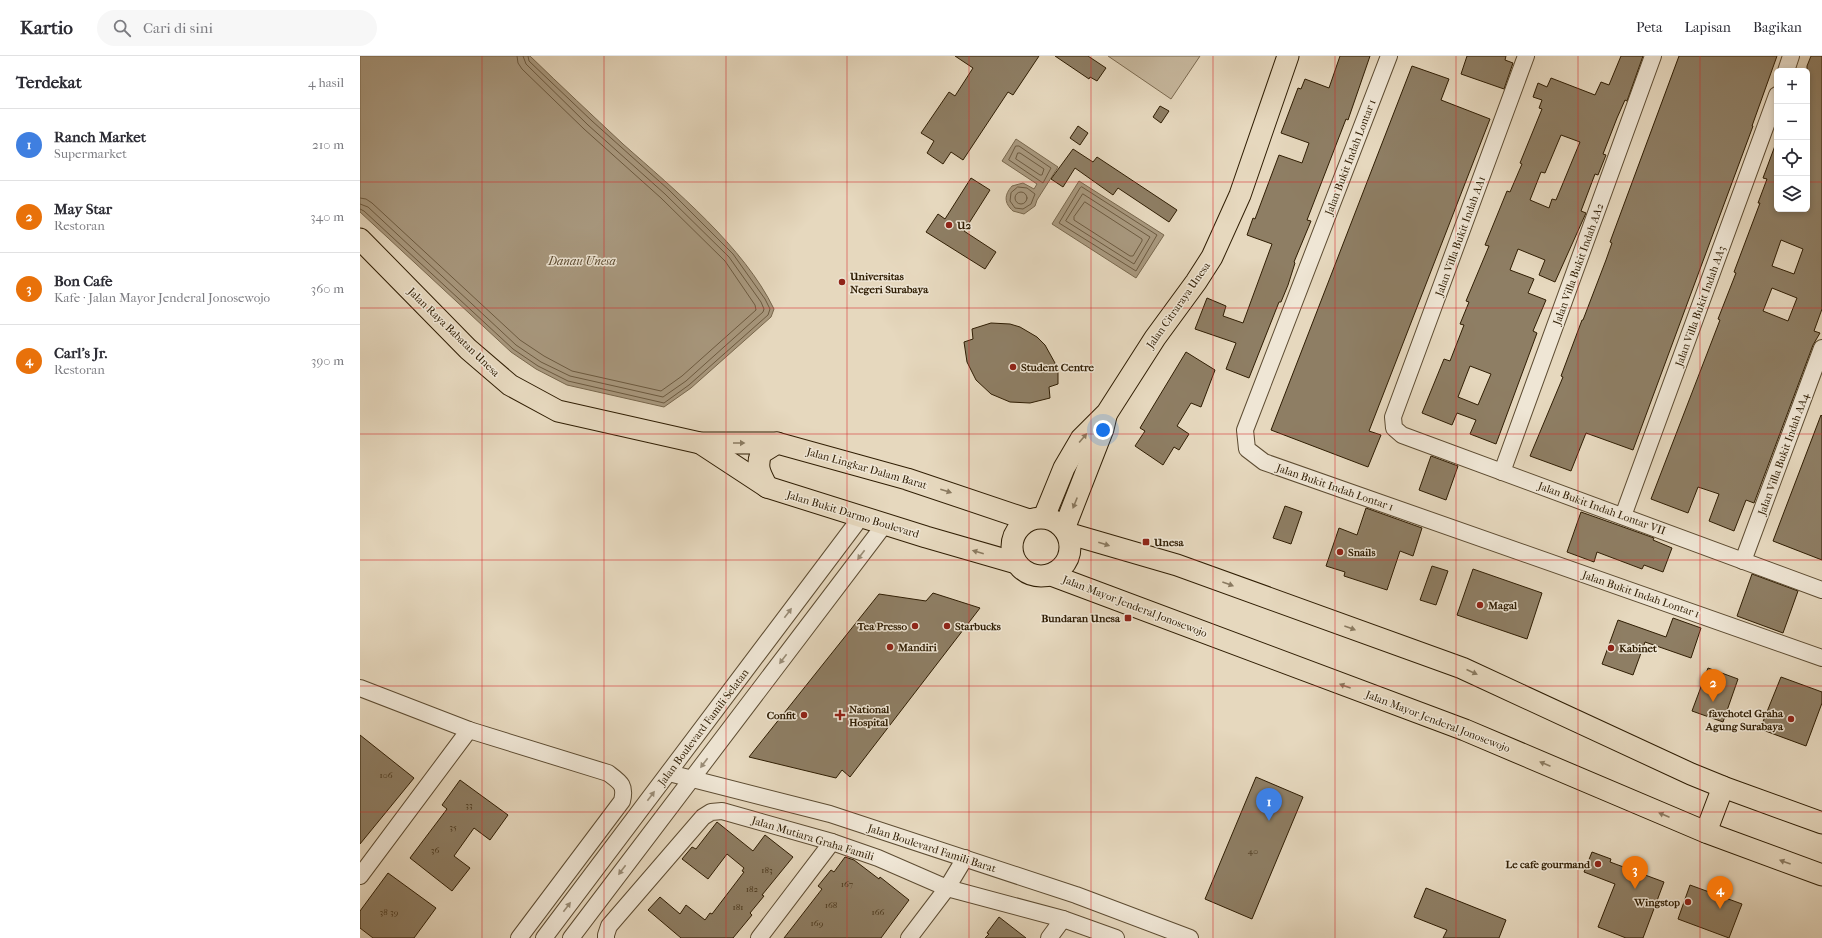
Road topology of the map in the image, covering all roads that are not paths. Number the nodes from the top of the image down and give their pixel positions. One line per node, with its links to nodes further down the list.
1 (1288, 56): 10 (main road, Jalan Citraraya Unesa)
2 (1389, 56): 25 (street, Jalan Bukit Indah Lontar 1)
3 (1526, 56): 11 (street, Jalan Villa Bukit Indah AA1)
4 (1653, 56): 14 (street, Jalan Villa Bukit Indah AA2)
5 (1791, 56): 6 (street)
6 (1787, 68)
7 (1774, 103): 16 (street, Jalan Villa Bukit Indah AA3)
8 (360, 239): 12 (main road, Jalan Raya Babatan Unesa)
9 (1822, 348): 22 (street, Jalan Villa Bukit Indah AA4)
10 (1107, 413): 18 (main road, Jalan Citraraya Unesa, one-way to 10); 20 (main road, Jalan Citraraya Unesa, one-way to 20)
11 (1394, 417): 14 (street, Jalan Bukit Indah Lontar VII)
12 (700, 443): 13 (main road, Jalan Lingkar Dalam Barat, one-way to 13); 15 (main road, Jalan Bukit Darmo Boulevard)
13 (777, 443): 15 (main road); 18 (main road, Jalan Lingkar Dalam Barat, one-way to 18)
14 (1502, 472): 16 (street, Jalan Bukit Indah Lontar VII)
15 (767, 488): 17 (main road, Jalan Bukit Darmo Boulevard)
16 (1624, 516): 22 (street, Jalan Bukit Indah Lontar VII)
17 (861, 517): 19 (main road, Jalan Bukit Darmo Boulevard); 28 (street, Jalan Boulevard Famili Selatan, one-way to 17)
18 (1030, 518): 20 (main road); 21 (main road)
19 (885, 524): 21 (main road, Jalan Bukit Darmo Boulevard, one-way to 19); 29 (street, Jalan Boulevard Famili Selatan, one-way to 29)
20 (1066, 531): 23 (main road); 30 (main road, one-way to 30)
21 (1008, 560): 23 (main road)
22 (1743, 561): 24 (street, Jalan Bukit Indah Lontar VII)
23 (1051, 575): 32 (main road, Jalan Mayor Jenderal Jonosewojo, one-way to 23)
24 (1822, 590)
25 (1822, 658)
26 (360, 688): 27 (street)
27 (470, 730): 36 (street); 39 (street)
28 (669, 773): 29 (street, Jalan Boulevard Famili Barat); 40 (street, Jalan Boulevard Famili Selatan, one-way to 28)
29 (691, 780): 34 (street, Jalan Boulevard Famili Barat); 41 (street, Jalan Boulevard Famili Selatan, one-way to 41)
30 (1723, 787): 31 (main road); 32 (main road)
31 (1822, 823)
32 (1706, 832): 35 (main road, Jalan Mayor Jenderal Jonosewojo, one-way to 32)
33 (832, 842): 37 (street, Jalan Mutiara Graha Famili); 42 (street, Jalan Mutiara Graha Famili); 43 (street)
34 (965, 858): 37 (street); 47 (street, Jalan Boulevard Famili Barat)
35 (1822, 875)
36 (360, 876)
37 (947, 888): 38 (street, Jalan Mutiara Graha Famili); 44 (street)
38 (1063, 919): 45 (street); 46 (street, Jalan Mutiara Graha Famili)
39 (519, 938)
40 (544, 938)
41 (571, 938)
42 (606, 938)
43 (759, 938)
44 (909, 938)
45 (1049, 938)
46 (1116, 938)
47 (1190, 938)

